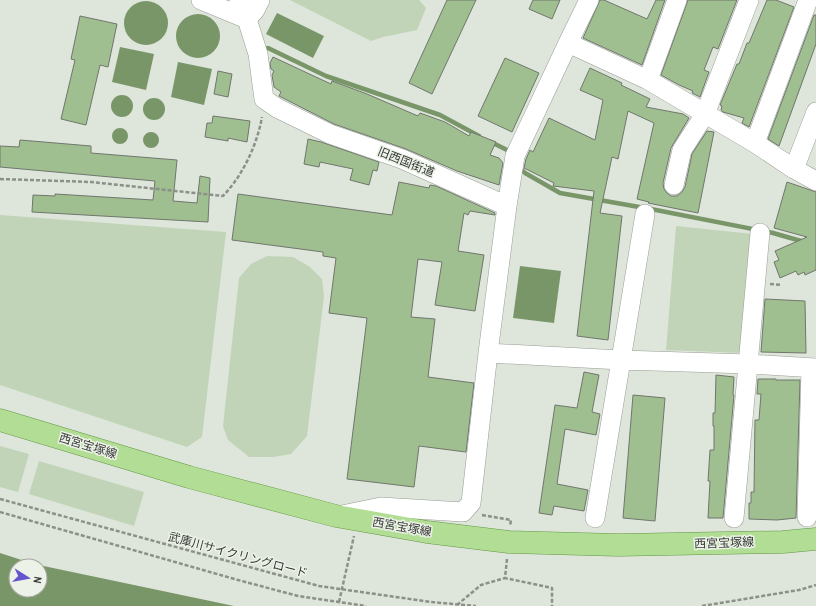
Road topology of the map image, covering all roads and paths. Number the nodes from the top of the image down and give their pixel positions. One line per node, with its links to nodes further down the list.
1 (201, 0): 8 (street)
2 (239, 0): 8 (street)
3 (260, 0): 8 (street)
4 (590, 0): 9 (street)
5 (678, 0): 10 (street)
6 (749, 0): 13 (street)
7 (808, 0): 14 (street)
8 (247, 19): 11 (street)
9 (568, 43): 10 (street); 19 (street)
10 (648, 80): 13 (street)
11 (264, 99): 16 (path); 19 (street, 旧西国街道)
12 (816, 112): 15 (street)
13 (705, 114): 14 (street); 18 (street)
14 (755, 143): 15 (street)
15 (794, 169): 17 (street)
16 (0, 179)
17 (816, 180)
18 (674, 185)
19 (507, 206): 22 (street)
20 (645, 214): 23 (street)
21 (760, 233): 24 (street)
22 (488, 353): 23 (street); 29 (street)
23 (621, 360): 24 (street); 32 (street)
24 (749, 364): 25 (street); 33 (street)
25 (814, 368): 31 (street)
26 (0, 420): 30 (main road, 西宮宝塚線)
27 (0, 499): 40 (path, 武庫川サイクリングロード)
28 (0, 512): 41 (path)
29 (463, 512): 30 (street); 34 (path)
30 (336, 516): 35 (main road, 西宮宝塚線)
31 (807, 517)
32 (595, 518)
33 (734, 518)
34 (511, 520)
35 (816, 539)
36 (352, 542): 40 (path)
37 (506, 563): 38 (path)
38 (505, 578): 42 (path); 45 (path)
39 (816, 585): 46 (path)
40 (342, 589): 41 (path); 42 (path, 武庫川サイクリングロード)
41 (339, 602): 43 (path)
42 (457, 605): 44 (path, 武庫川サイクリングロード)
43 (366, 606)
44 (476, 606)
45 (552, 606)
46 (702, 606)

